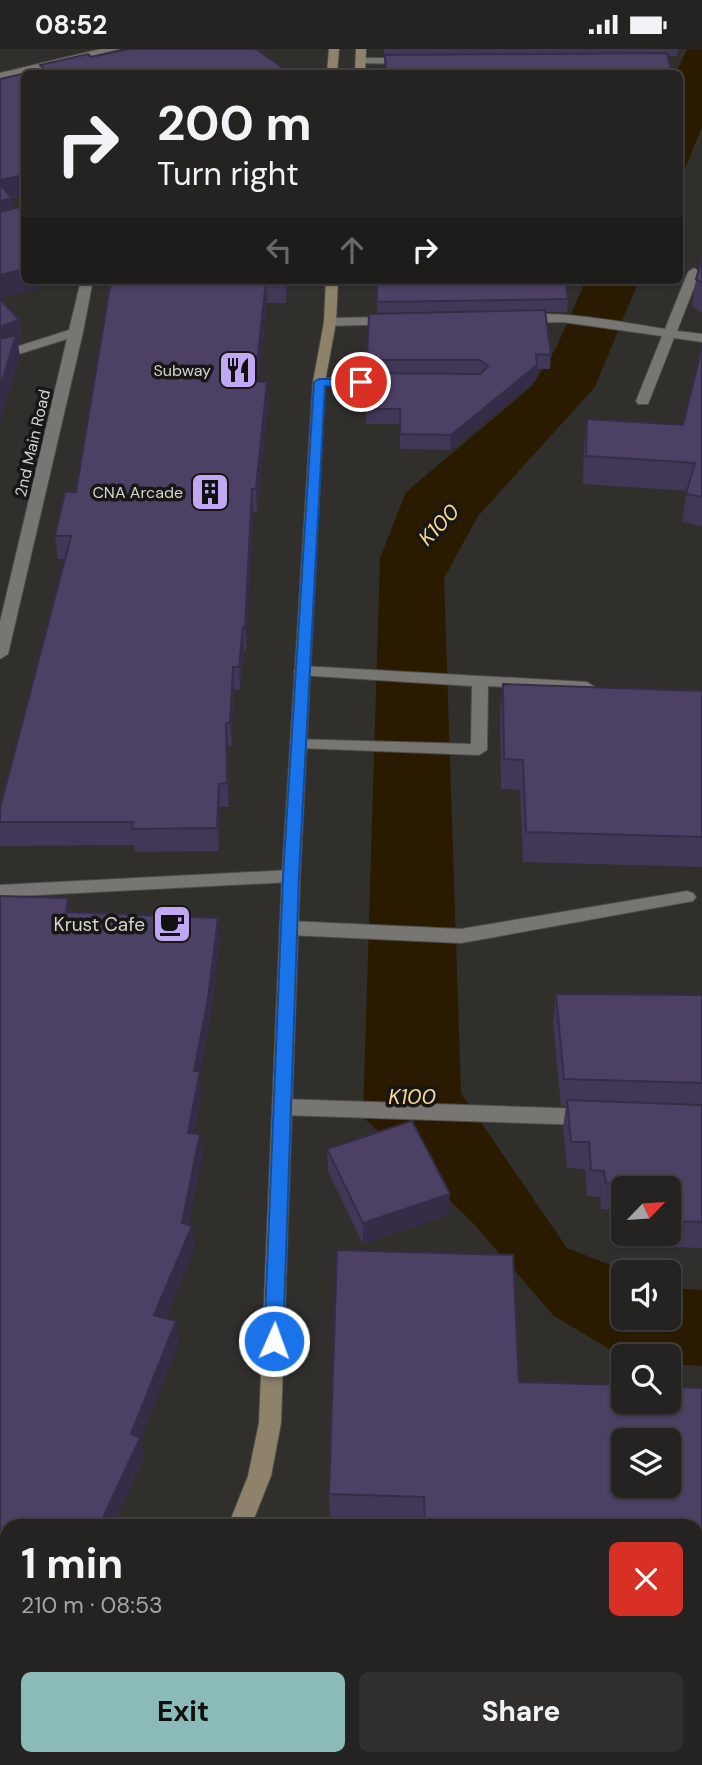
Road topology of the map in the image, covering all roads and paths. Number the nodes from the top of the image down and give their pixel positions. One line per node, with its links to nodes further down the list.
1 (114, 49): 6 (street)
2 (334, 49): 7 (street)
3 (360, 49): 4 (street)
4 (361, 61): 5 (street); 8 (street)
5 (420, 61)
6 (25, 70)
7 (332, 70)
8 (360, 70)
9 (21, 71): 10 (street)
10 (0, 76)
11 (694, 272): 18 (street)
12 (86, 284): 17 (street, 2nd Main Road)
13 (332, 284): 16 (street)
14 (510, 319): 18 (street)
15 (404, 321): 16 (street)
16 (330, 322): 21 (street)
17 (77, 332): 20 (street); 24 (street, 2nd Main Road)
18 (672, 333): 19 (street); 23 (street)
19 (702, 338)
20 (0, 355)
21 (319, 382): 22 (street); 25 (street)
22 (400, 382)
23 (643, 401)
24 (0, 654)
25 (302, 671): 26 (street); 28 (street)
26 (480, 681): 27 (street); 28 (street)
27 (605, 688)
28 (298, 743): 29 (street)
29 (291, 876): 30 (street); 32 (street)
30 (0, 891)
31 (687, 897): 32 (street)
32 (289, 928): 33 (street)
33 (282, 1107): 34 (street); 35 (street)
34 (608, 1118)
35 (243, 1519)

